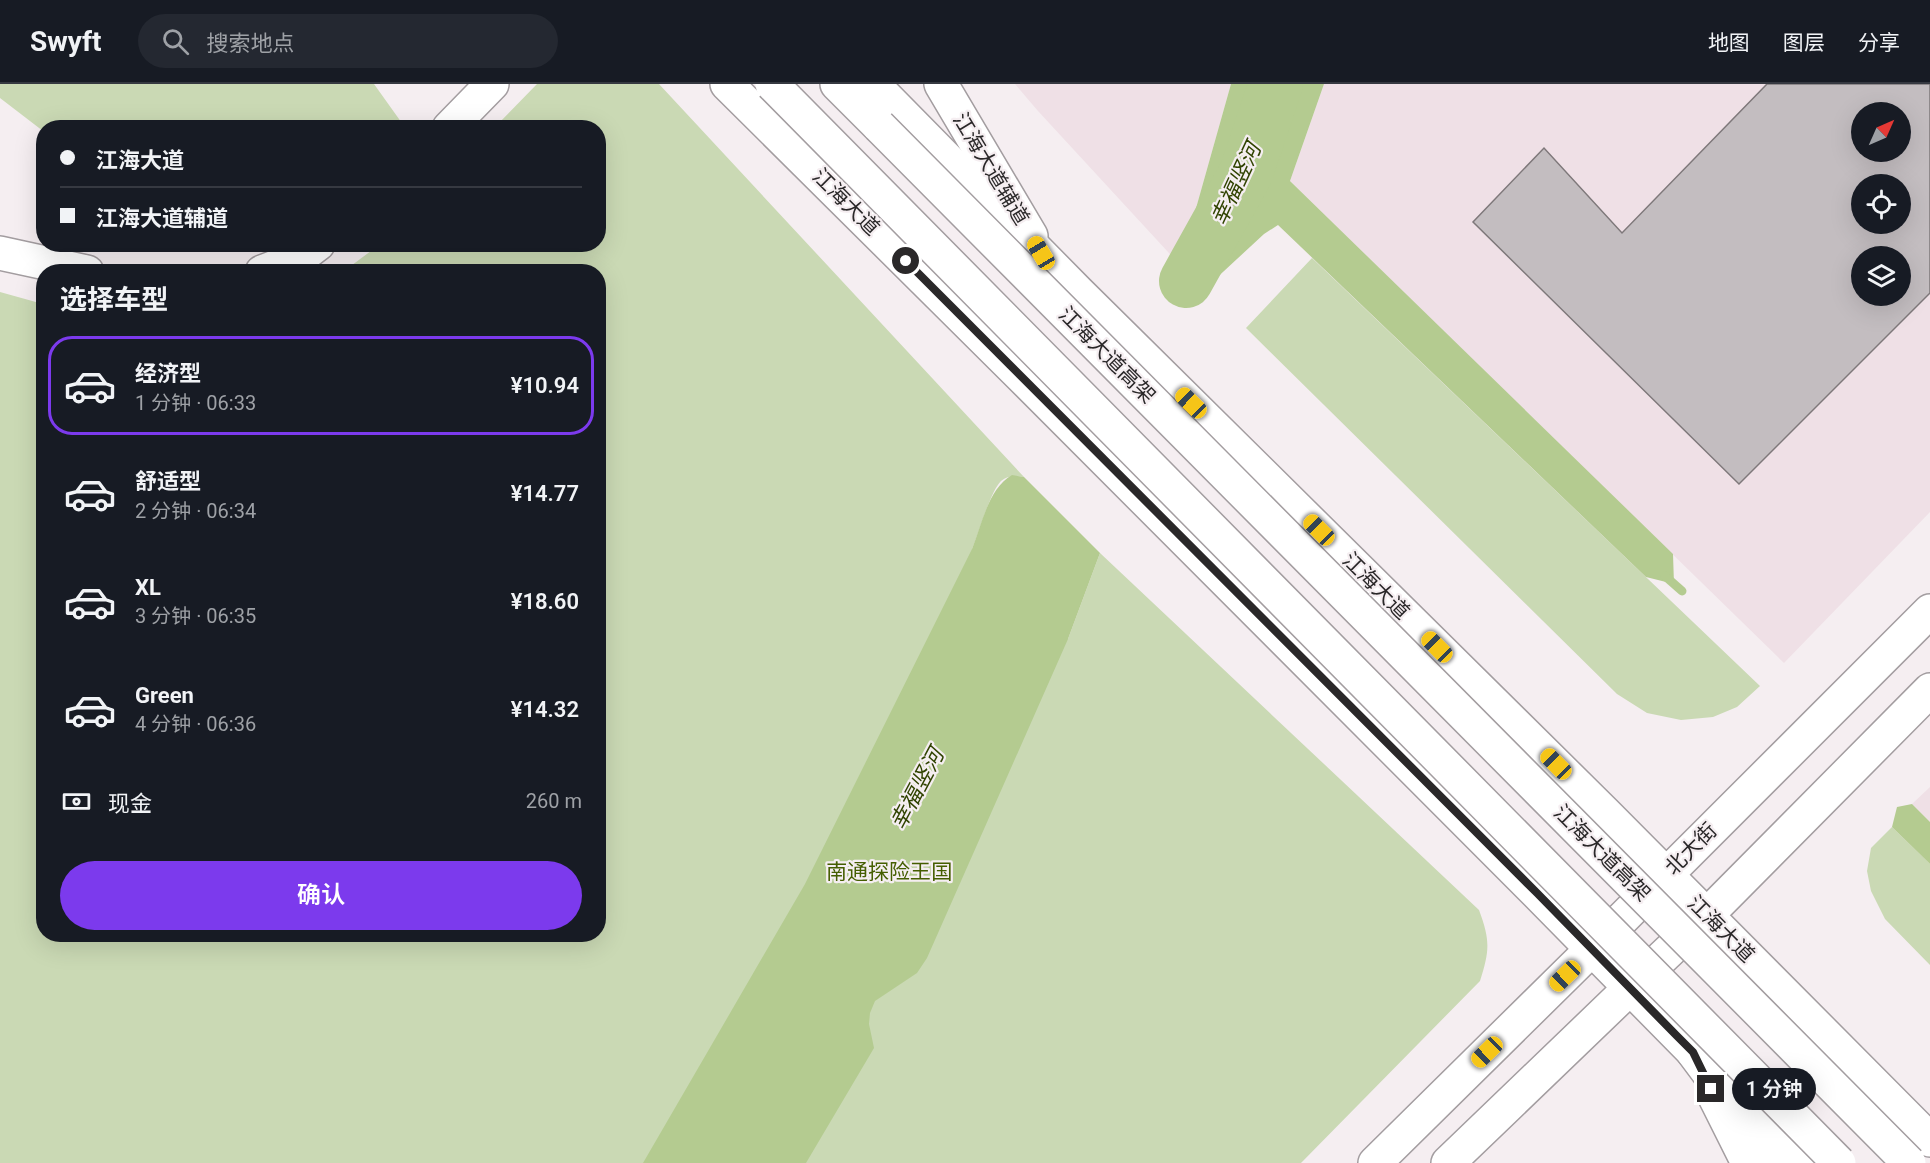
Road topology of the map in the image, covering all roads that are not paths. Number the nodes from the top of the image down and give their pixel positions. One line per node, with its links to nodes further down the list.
1 (492, 84): 8 (main road)
2 (727, 84): 19 (main road, 江海大道)
3 (772, 84): 27 (main road, bridge)
4 (837, 84): 9 (main road, 江海大道高架)
5 (845, 84): 9 (main road)
6 (873, 84): 12 (main road, 江海大道)
7 (941, 84): 12 (main road, 江海大道辅道)
8 (457, 120)
9 (879, 126): 28 (main road, 江海大道高架, bridge)
10 (308, 252): 14 (main road)
11 (0, 253): 13 (main road)
12 (1041, 253): 17 (main road, 江海大道)
13 (50, 264)
14 (283, 264)
15 (1930, 611): 17 (main road, 北大街)
16 (1930, 690): 18 (main road)
17 (1666, 874): 18 (main road, 江海大道); 19 (main road, 北大街)
18 (1707, 915): 20 (main road); 22 (main road, 江海大道)
19 (1591, 950): 20 (main road, 江海大道); 24 (main road, 北大街)
20 (1630, 988): 21 (main road, 江海大道); 25 (main road)
21 (1693, 1052): 23 (main road); 26 (main road, 江海大道)
22 (1930, 1140)
23 (1764, 1159)
24 (1375, 1163)
25 (1448, 1163)
26 (1803, 1163)
27 (1839, 1163)
28 (1909, 1163)

